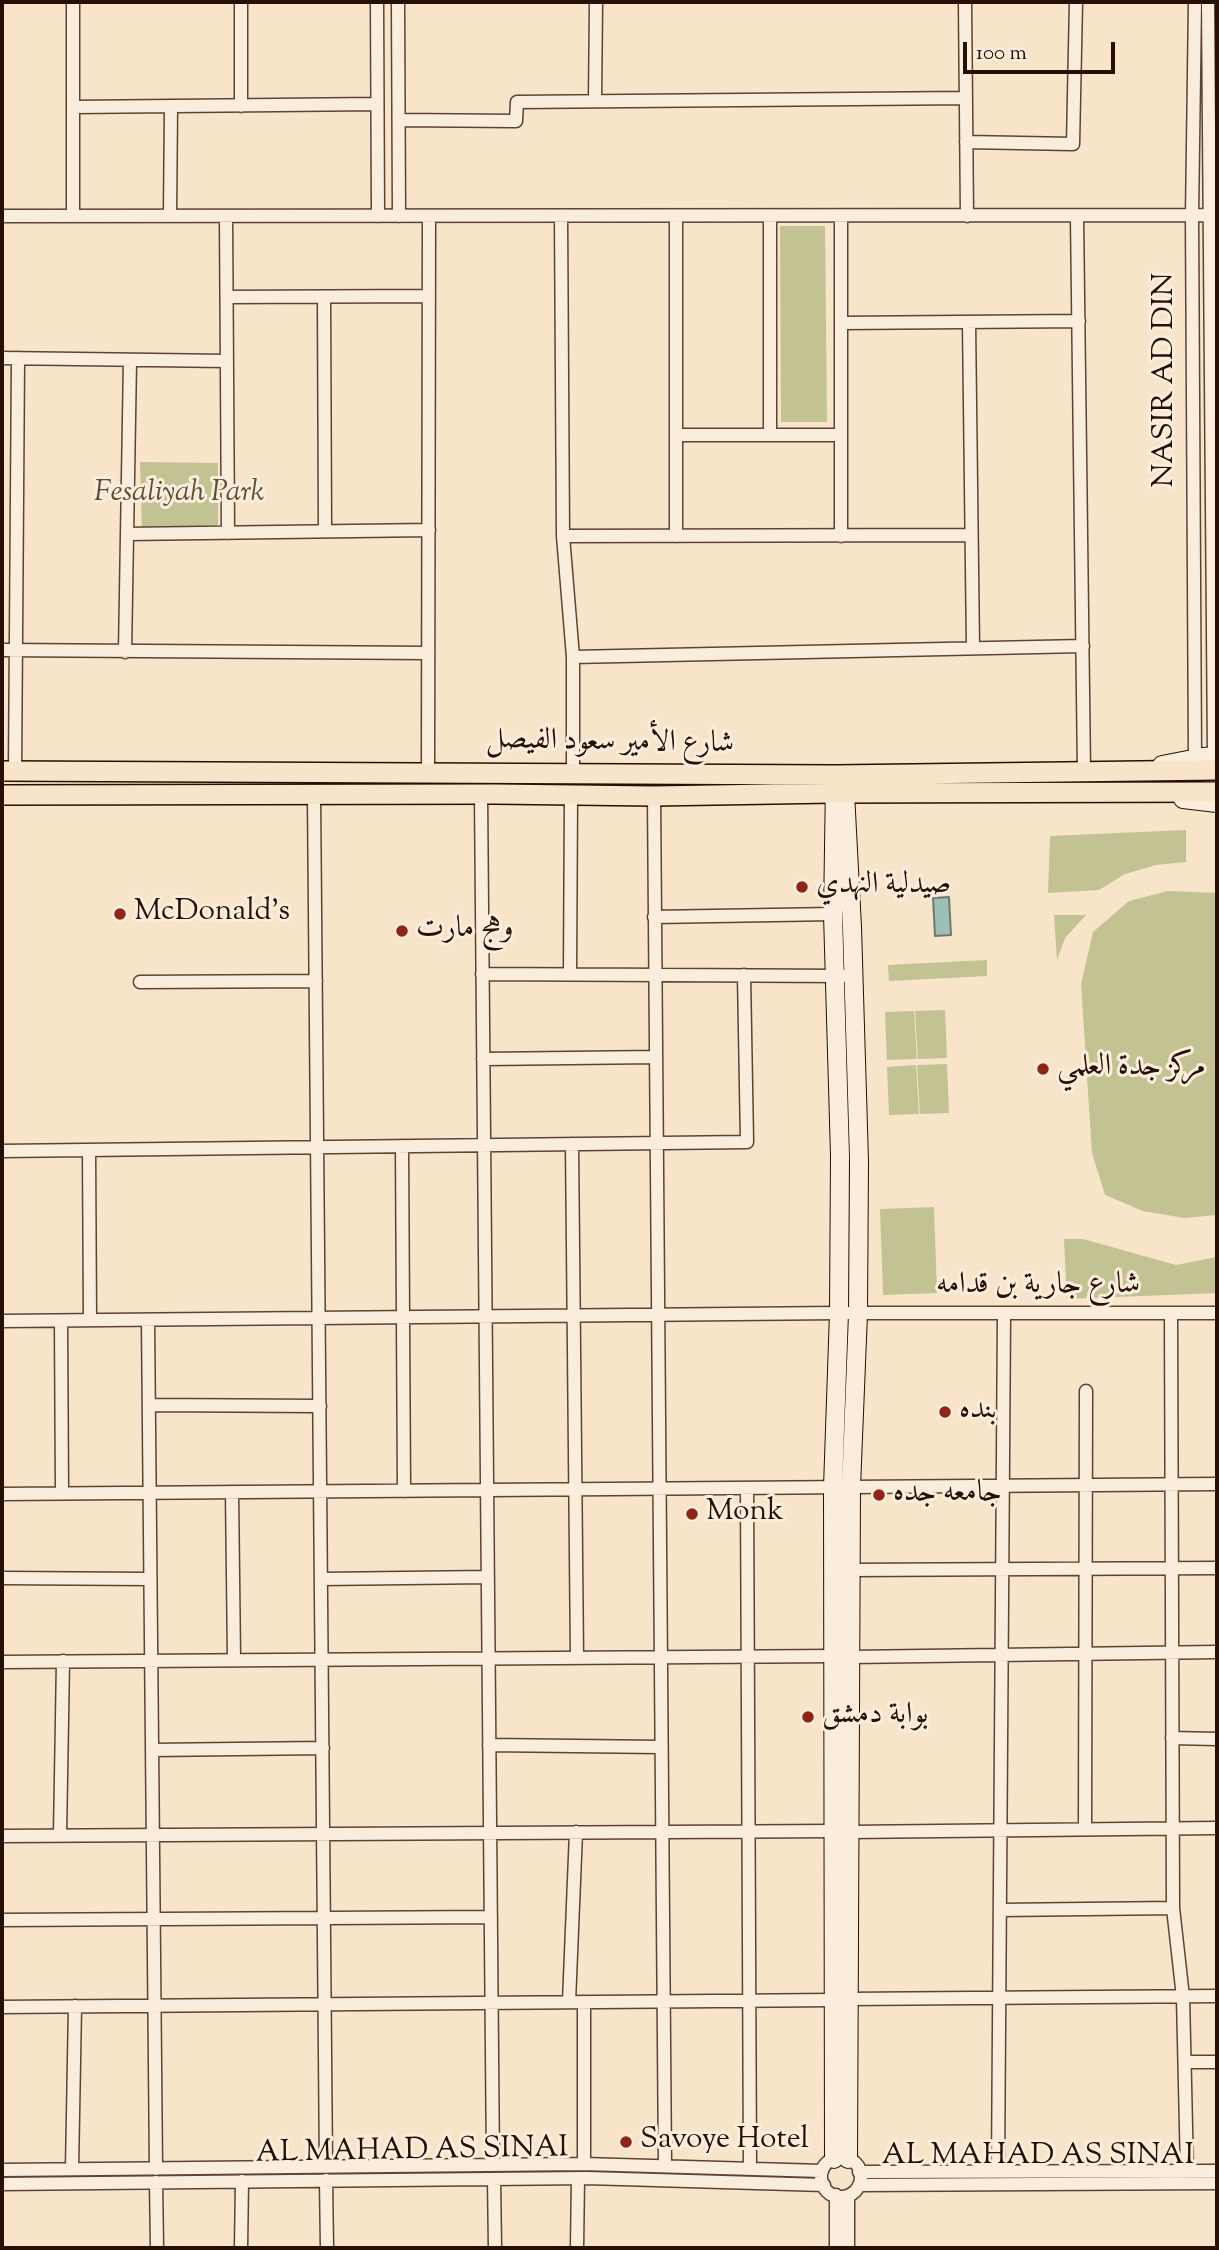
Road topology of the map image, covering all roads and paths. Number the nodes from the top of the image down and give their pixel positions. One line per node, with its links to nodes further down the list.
1 (73, 2): 16 (street)
2 (241, 2): 15 (street)
3 (377, 2): 13 (street)
4 (398, 2): 17 (street)
5 (596, 2): 12 (street)
6 (965, 2): 11 (street)
7 (1076, 2): 19 (street)
8 (1195, 2): 33 (street, NASIR AD DIN)
9 (1208, 2): 10 (street, NASIR AD DIN)
10 (1213, 59): 18 (street, NASIR AD DIN)
11 (966, 98): 12 (street); 19 (street)
12 (595, 101): 17 (street)
13 (377, 104): 15 (street); 24 (street)
14 (171, 106): 15 (street); 16 (street); 22 (street)
15 (242, 106)
16 (73, 107): 21 (street)
17 (399, 120): 25 (street)
18 (1213, 141): 34 (street, NASIR AD DIN)
19 (966, 142): 31 (street)
20 (2, 216): 21 (street)
21 (73, 216): 22 (street)
22 (170, 216): 23 (street)
23 (226, 216): 24 (street); 36 (street)
24 (378, 216): 25 (street)
25 (400, 216): 26 (street)
26 (429, 216): 27 (street); 35 (street)
27 (561, 216): 28 (street); 56 (street)
28 (676, 216): 29 (street); 47 (street)
29 (770, 216): 30 (street); 48 (street)
30 (841, 216): 31 (street); 41 (street)
31 (967, 216): 32 (street)
32 (1077, 216): 33 (street); 39 (street)
33 (1192, 221): 34 (street); 69 (street, NASIR AD DIN)
34 (1212, 223): 38 (street, NASIR AD DIN)
35 (429, 296): 37 (street); 51 (street)
36 (226, 297): 37 (street); 45 (street)
37 (324, 297): 52 (street)
38 (1214, 308): 46 (street, NASIR AD DIN)
39 (1079, 321): 40 (street); 63 (street)
40 (969, 322): 41 (street); 55 (street)
41 (841, 323): 49 (street)
42 (2, 358): 43 (street)
43 (18, 358): 44 (street); 61 (street)
44 (130, 360): 45 (street); 54 (street)
45 (227, 361): 53 (street)
46 (1214, 386): 50 (street, NASIR AD DIN)
47 (676, 435): 48 (street); 57 (street)
48 (770, 435): 49 (street)
49 (841, 435): 58 (street)
50 (1214, 469): 59 (street, NASIR AD DIN)
51 (429, 530): 52 (street); 67 (street)
52 (326, 531): 53 (street)
53 (228, 533): 54 (street)
54 (127, 534): 66 (street)
55 (971, 535): 58 (street); 64 (street)
56 (563, 536): 57 (street); 68 (street)
57 (676, 536): 58 (street)
58 (841, 536)
59 (1215, 552): 62 (street, NASIR AD DIN)
60 (2, 557): 61 (street)
61 (16, 557): 65 (street)
62 (1215, 639): 70 (street, NASIR AD DIN)
63 (1083, 646): 64 (street); 73 (street)
64 (973, 648): 68 (street)
65 (8, 651): 66 (street); 71 (street)
66 (125, 652): 67 (street)
67 (428, 653): 72 (street)
68 (573, 657): 75 (street)
69 (1195, 758): 70 (street); 74 (street)
70 (1216, 761): 74 (main road, شارع الأمير سعود الفيصل)
71 (5, 771): 72 (main road, شارع الأمير سعود الفيصل)
72 (428, 772): 75 (main road, شارع الأمير سعود الفيصل)
73 (1084, 772): 74 (main road, شارع الأمير سعود الفيصل); 76 (main road, شارع الأمير سعود الفيصل)
74 (1134, 772)
75 (573, 775): 76 (main road, شارع الأمير سعود الفيصل)
76 (838, 787): 78 (main road, شارع الأمير سعود الفيصل); 83 (main road, شارع الأمير سعود الفيصل); 85 (street); 91 (street)
77 (1217, 792): 78 (main road, شارع الأمير سعود الفيصل)
78 (1141, 793): 84 (street)
79 (481, 794): 81 (main road, شارع الأمير سعود الفيصل); 82 (main road, شارع الأمير سعود الفيصل); 87 (street)
80 (2, 795): 82 (main road, شارع الأمير سعود الفيصل)
81 (571, 795): 83 (main road, شارع الأمير سعود الفيصل); 88 (street)
82 (314, 796): 92 (street)
83 (654, 796): 86 (street)
84 (1217, 803)
85 (833, 914): 86 (street); 91 (street)
86 (654, 917): 89 (street)
87 (482, 974): 88 (street); 95 (street)
88 (570, 974): 89 (street)
89 (655, 974): 90 (street); 94 (street)
90 (744, 975): 91 (street); 98 (street)
91 (845, 975): 96 (street); 97 (street)
92 (316, 981): 93 (street); 102 (street)
93 (139, 982)
94 (656, 1057): 95 (street); 98 (street)
95 (483, 1059): 100 (street)
96 (857, 1096): 97 (street); 108 (street)
97 (839, 1098): 105 (street)
98 (656, 1143): 99 (street); 111 (street)
99 (572, 1144): 100 (street); 110 (street)
100 (484, 1145): 101 (street); 113 (street)
101 (402, 1146): 102 (street); 112 (street)
102 (317, 1147): 103 (street); 114 (street)
103 (89, 1150): 104 (street); 115 (street)
104 (2, 1151)
105 (839, 1313): 108 (street, شارع جارية بن قدامه); 111 (street, شارع جارية بن قدامه); 126 (street)
106 (1171, 1313): 107 (street, شارع جارية بن قدامه); 109 (street, شارع جارية بن قدامه); 123 (street)
107 (1217, 1313)
108 (858, 1314): 109 (street, شارع جارية بن قدامه); 126 (street)
109 (1004, 1314): 124 (street)
110 (573, 1317): 111 (street, شارع جارية بن قدامه); 113 (street, شارع جارية بن قدامه); 128 (street)
111 (658, 1317): 129 (street)
112 (403, 1318): 113 (street, شارع جارية بن قدامه); 114 (street, شارع جارية بن قدامه); 132 (street)
113 (485, 1318): 130 (street)
114 (319, 1319): 116 (street, شارع جارية بن قدامه); 121 (street)
115 (90, 1320): 116 (street, شارع جارية بن قدامه); 118 (street, شارع جارية بن قدامه)
116 (148, 1320): 120 (street)
117 (2, 1321): 118 (street, شارع جارية بن قدامه)
118 (61, 1321): 134 (street)
119 (1086, 1391): 125 (street)
120 (149, 1405): 121 (street); 135 (street)
121 (320, 1406): 131 (street)
122 (1217, 1484): 123 (street)
123 (1171, 1485): 125 (street); 137 (street)
124 (1003, 1486): 125 (street); 126 (street); 139 (street)
125 (1086, 1486): 140 (street)
126 (842, 1487): 127 (street); 141 (street); 150 (street)
127 (747, 1488): 129 (street); 151 (street)
128 (575, 1489): 129 (street); 130 (street); 152 (street)
129 (659, 1489): 153 (street)
130 (487, 1490): 132 (street); 142 (street)
131 (320, 1491): 132 (street); 133 (street); 145 (street)
132 (404, 1491)
133 (232, 1492): 135 (street); 155 (street)
134 (62, 1493): 135 (street); 136 (street)
135 (149, 1493): 144 (street)
136 (2, 1494)
137 (1172, 1568): 138 (street); 140 (street); 147 (street)
138 (1217, 1568)
139 (1002, 1569): 140 (street); 141 (street); 149 (street)
140 (1086, 1569): 148 (street)
141 (850, 1570): 150 (street)
142 (488, 1577): 145 (street); 154 (street)
143 (2, 1578): 144 (street)
144 (150, 1579): 158 (street)
145 (321, 1579): 156 (street)
146 (1217, 1652): 147 (street)
147 (1172, 1653): 148 (street); 160 (street)
148 (1086, 1654): 149 (street); 168 (street)
149 (1002, 1655): 150 (street); 169 (street)
150 (842, 1656): 151 (street); 171 (street)
151 (748, 1657): 153 (street); 170 (street)
152 (577, 1658): 153 (street); 154 (street)
153 (660, 1658): 163 (street)
154 (488, 1659): 156 (street); 162 (street)
155 (234, 1660): 156 (street); 158 (street)
156 (322, 1660): 164 (street)
157 (63, 1661): 158 (street); 159 (street); 176 (street)
158 (151, 1661): 165 (street)
159 (2, 1662)
160 (1172, 1738): 161 (street); 166 (street)
161 (1217, 1739)
162 (489, 1745): 163 (street); 174 (street)
163 (661, 1747): 173 (street)
164 (323, 1748): 165 (street); 175 (street)
165 (152, 1750): 177 (street)
166 (1173, 1828): 167 (street); 168 (street); 179 (street)
167 (1217, 1828)
168 (1085, 1829): 169 (street)
169 (1000, 1830): 171 (street); 180 (street)
170 (749, 1831): 171 (street); 173 (street); 189 (street)
171 (842, 1831): 188 (street)
172 (576, 1832): 173 (street); 174 (street); 192 (street)
173 (662, 1832): 190 (street)
174 (490, 1833): 175 (street); 181 (street)
175 (324, 1834): 177 (street); 182 (street)
176 (60, 1835): 177 (street); 178 (street)
177 (153, 1835): 183 (street)
178 (2, 1836)
179 (1173, 1908): 180 (street); 186 (street)
180 (1000, 1910): 187 (street)
181 (491, 1917): 182 (street); 191 (street)
182 (324, 1918): 183 (street); 194 (street)
183 (154, 1919): 184 (street); 195 (street)
184 (2, 1920)
185 (1217, 1996): 186 (street)
186 (1183, 1997): 187 (street); 198 (street)
187 (999, 1998): 188 (street); 209 (street)
188 (841, 1999): 189 (street); 207 (street)
189 (750, 2000): 190 (street); 206 (street)
190 (663, 2001): 193 (street); 203 (street)
191 (491, 2002): 192 (street); 194 (street); 201 (street)
192 (569, 2002): 193 (street)
193 (584, 2002): 200 (street)
194 (325, 2003): 195 (street); 204 (street)
195 (155, 2005): 196 (street); 212 (street)
196 (75, 2006): 197 (street); 205 (street)
197 (2, 2007)
198 (1185, 2062): 199 (street); 210 (street)
199 (1217, 2062)
200 (584, 2164): 201 (street, AL MAHAD AS SINAI); 203 (street, AL MAHAD AS SINAI)
201 (493, 2165): 202 (street, AL MAHAD AS SINAI)
202 (384, 2166): 204 (street, AL MAHAD AS SINAI); 216 (street)
203 (665, 2166): 206 (street, AL MAHAD AS SINAI)
204 (326, 2167): 212 (street, AL MAHAD AS SINAI)
205 (72, 2169): 208 (street, AL MAHAD AS SINAI); 212 (street, AL MAHAD AS SINAI)
206 (750, 2169): 207 (street, AL MAHAD AS SINAI)
207 (844, 2169): 209 (street, AL MAHAD AS SINAI); 218 (street, AL MAHAD AS SINAI); 220 (street); 221 (street)
208 (2, 2170)
209 (998, 2171): 210 (street, AL MAHAD AS SINAI)
210 (1187, 2171): 211 (street, AL MAHAD AS SINAI)
211 (1217, 2171)
212 (156, 2175): 217 (street, AL MAHAD AS SINAI); 219 (street, AL MAHAD AS SINAI); 222 (street)
213 (578, 2178): 214 (street, AL MAHAD AS SINAI); 220 (street, AL MAHAD AS SINAI); 226 (street)
214 (494, 2179): 216 (street, AL MAHAD AS SINAI); 225 (street)
215 (326, 2180): 216 (street, AL MAHAD AS SINAI); 217 (street, AL MAHAD AS SINAI); 224 (street)
216 (384, 2180)
217 (242, 2181): 223 (street)
218 (1217, 2183)
219 (2, 2184)
220 (824, 2185): 221 (street)
221 (842, 2196): 227 (street); 228 (street)
222 (157, 2248)
223 (241, 2248)
224 (327, 2248)
225 (495, 2248)
226 (577, 2248)
227 (836, 2248)
228 (848, 2248)

